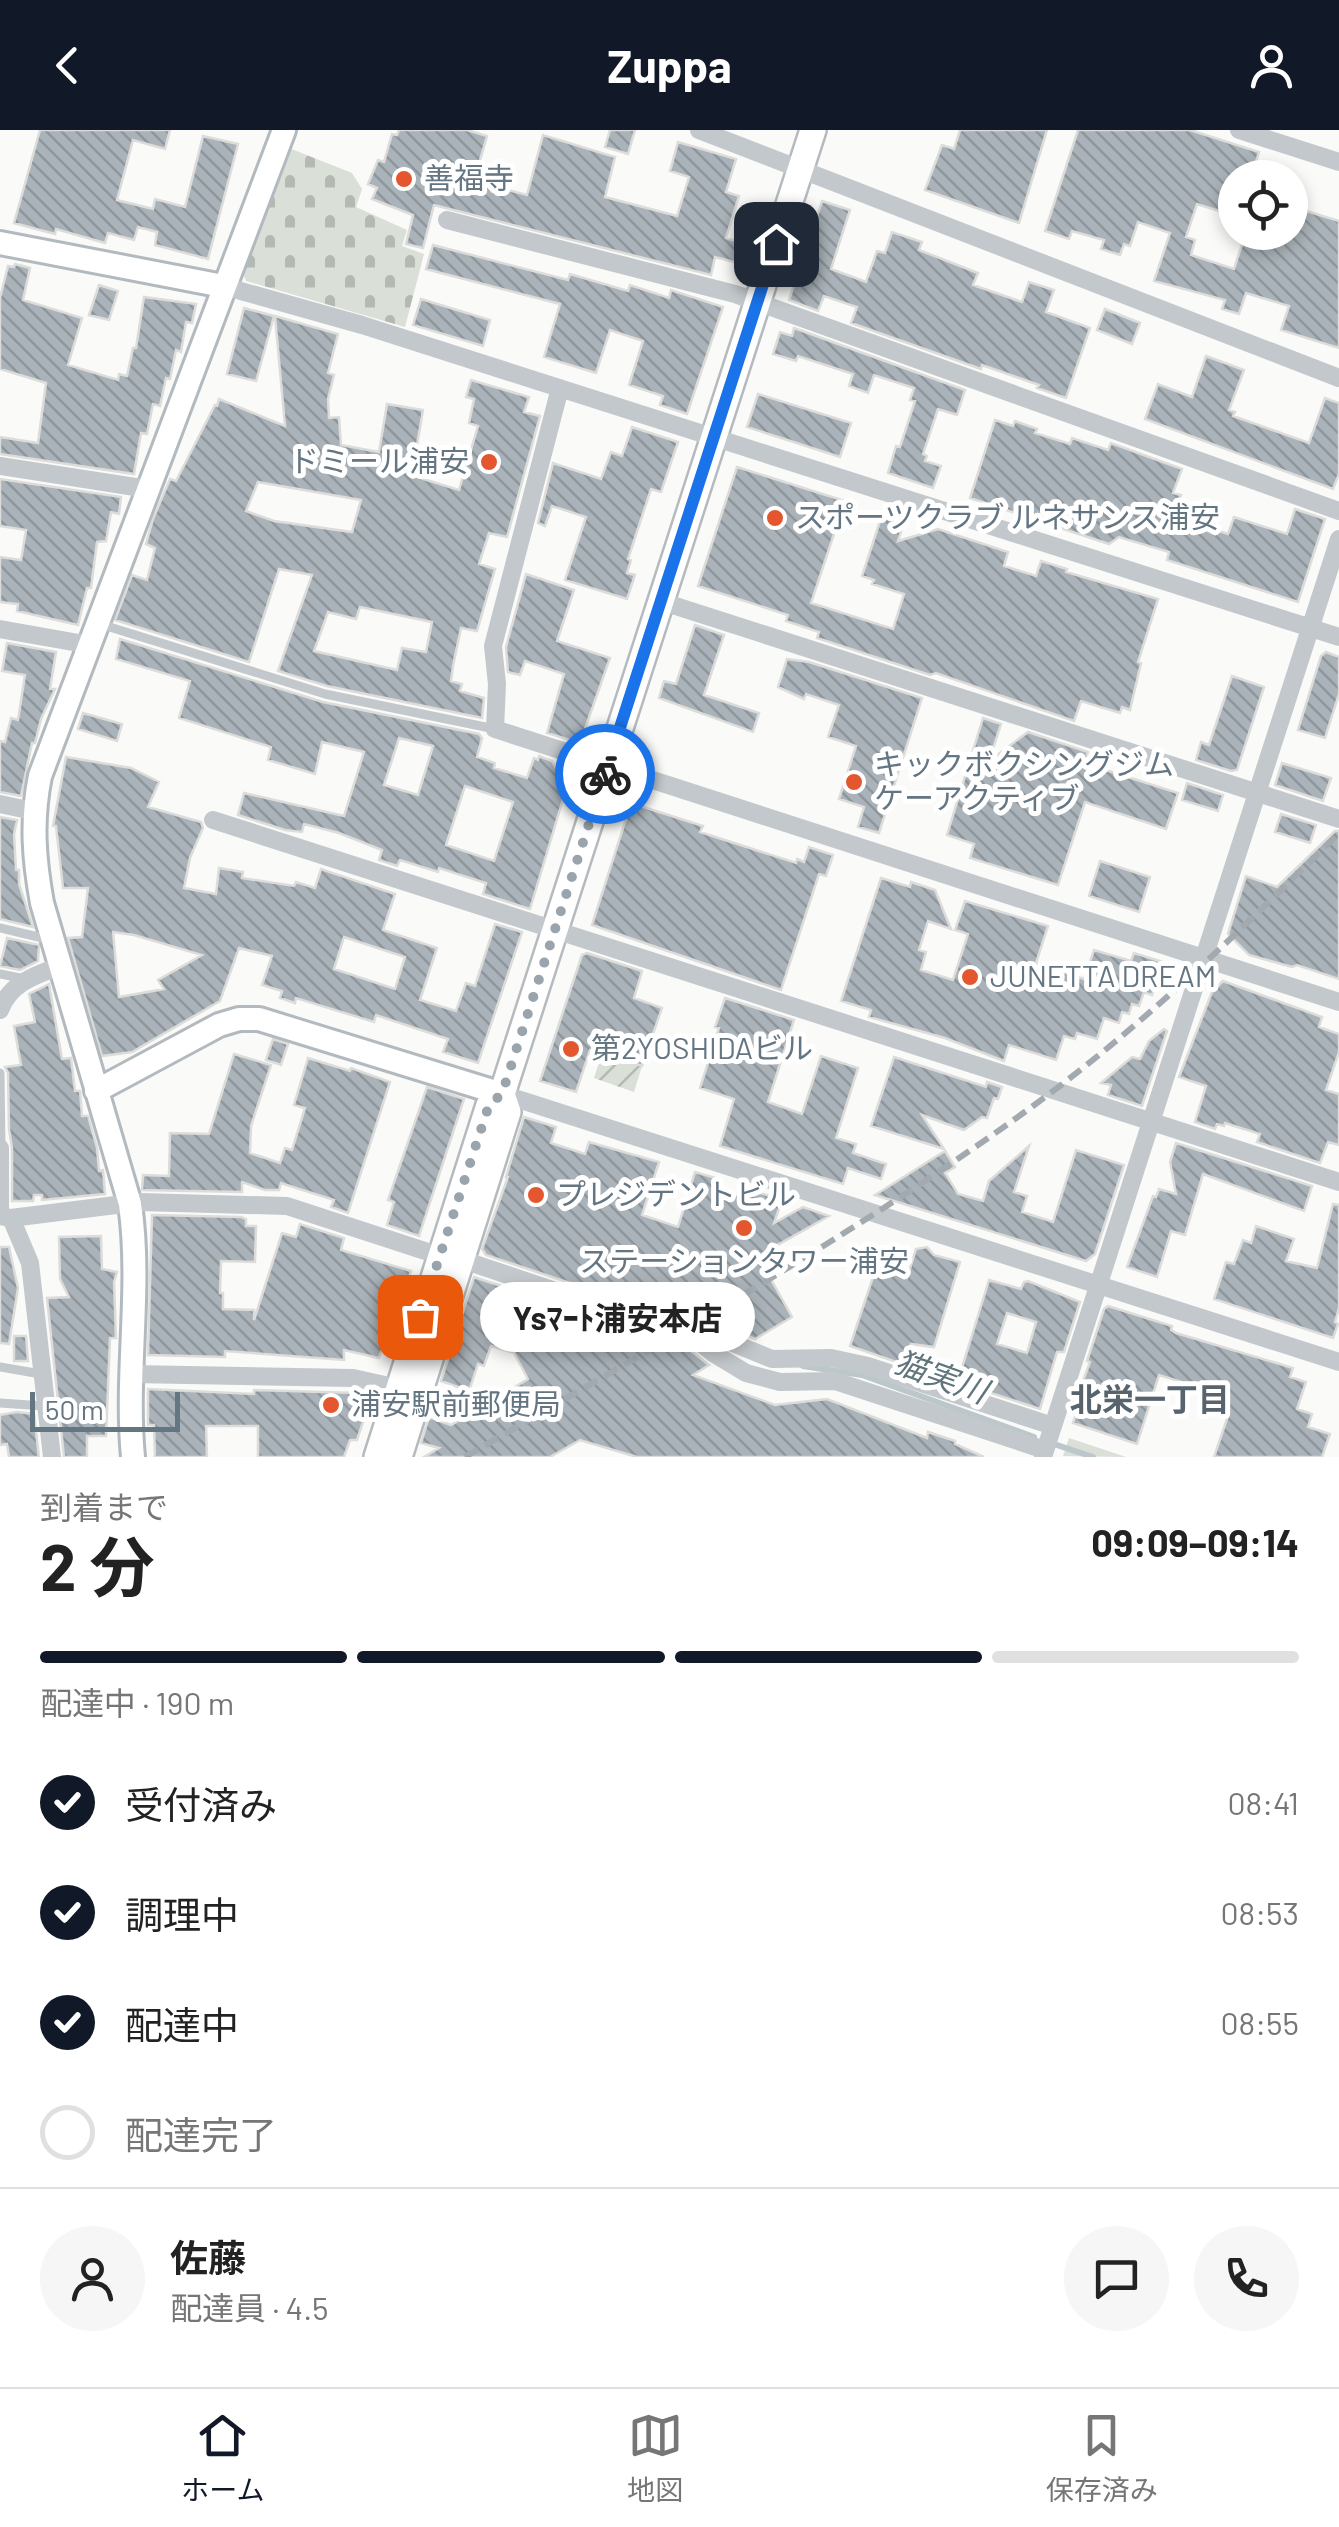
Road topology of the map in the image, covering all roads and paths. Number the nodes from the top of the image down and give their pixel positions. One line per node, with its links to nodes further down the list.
1 (284, 130): 9 (street)
2 (698, 130): 6 (street)
3 (813, 130): 6 (main road)
4 (1239, 130): 5 (street)
5 (1339, 162)
6 (800, 168): 10 (main road); 11 (street)
7 (447, 220): 10 (street)
8 (0, 243): 9 (street)
9 (223, 286): 12 (street); 15 (street)
10 (757, 302): 13 (main road); 16 (street)
11 (1339, 378)
12 (560, 388): 13 (street); 23 (street)
13 (712, 437): 18 (main road); 19 (street)
14 (0, 466): 15 (street)
15 (148, 489): 21 (street)
16 (1339, 511)
17 (1339, 539): 19 (street)
18 (660, 601): 24 (main road); 25 (street)
19 (1310, 628): 22 (street); 25 (street)
20 (0, 629): 21 (street)
21 (94, 634): 23 (lane); 27 (street)
22 (1339, 637)
23 (495, 730): 24 (street)
24 (608, 764): 31 (main road); 33 (street)
25 (1258, 792): 28 (street); 33 (street)
26 (0, 804): 27 (street)
27 (33, 811): 32 (street)
28 (1339, 819)
29 (213, 820): 31 (street)
30 (0, 928): 32 (lane)
31 (554, 929): 41 (main road); 42 (street)
32 (53, 940): 34 (street)
33 (1205, 958): 37 (street); 42 (street)
34 (60, 966): 36 (street); 40 (street)
35 (0, 974): 36 (lane)
36 (25, 979): 38 (street)
37 (1339, 1002)
38 (0, 1010)
39 (0, 1072): 43 (lane)
40 (96, 1091): 41 (street); 45 (street)
41 (502, 1094): 49 (street); 55 (main road); 63 (main road)
42 (1153, 1121): 44 (street); 49 (street)
43 (1, 1148): 46 (street)
44 (1339, 1182)
45 (130, 1204): 46 (street); 47 (street); 54 (street)
46 (4, 1217): 53 (street)
47 (425, 1251)
48 (472, 1264): 50 (street)
49 (1100, 1284): 51 (street); 58 (street)
50 (668, 1317): 58 (street); 59 (street)
51 (1339, 1362)
52 (0, 1367): 53 (lane)
53 (41, 1374): 57 (street)
54 (131, 1374): 55 (street); 61 (street)
55 (398, 1388): 62 (main road)
56 (0, 1403): 57 (lane)
57 (44, 1406): 60 (street)
58 (1053, 1426): 59 (street)
59 (1044, 1454)
60 (52, 1457)
61 (133, 1457)
62 (377, 1457)
63 (399, 1457)

